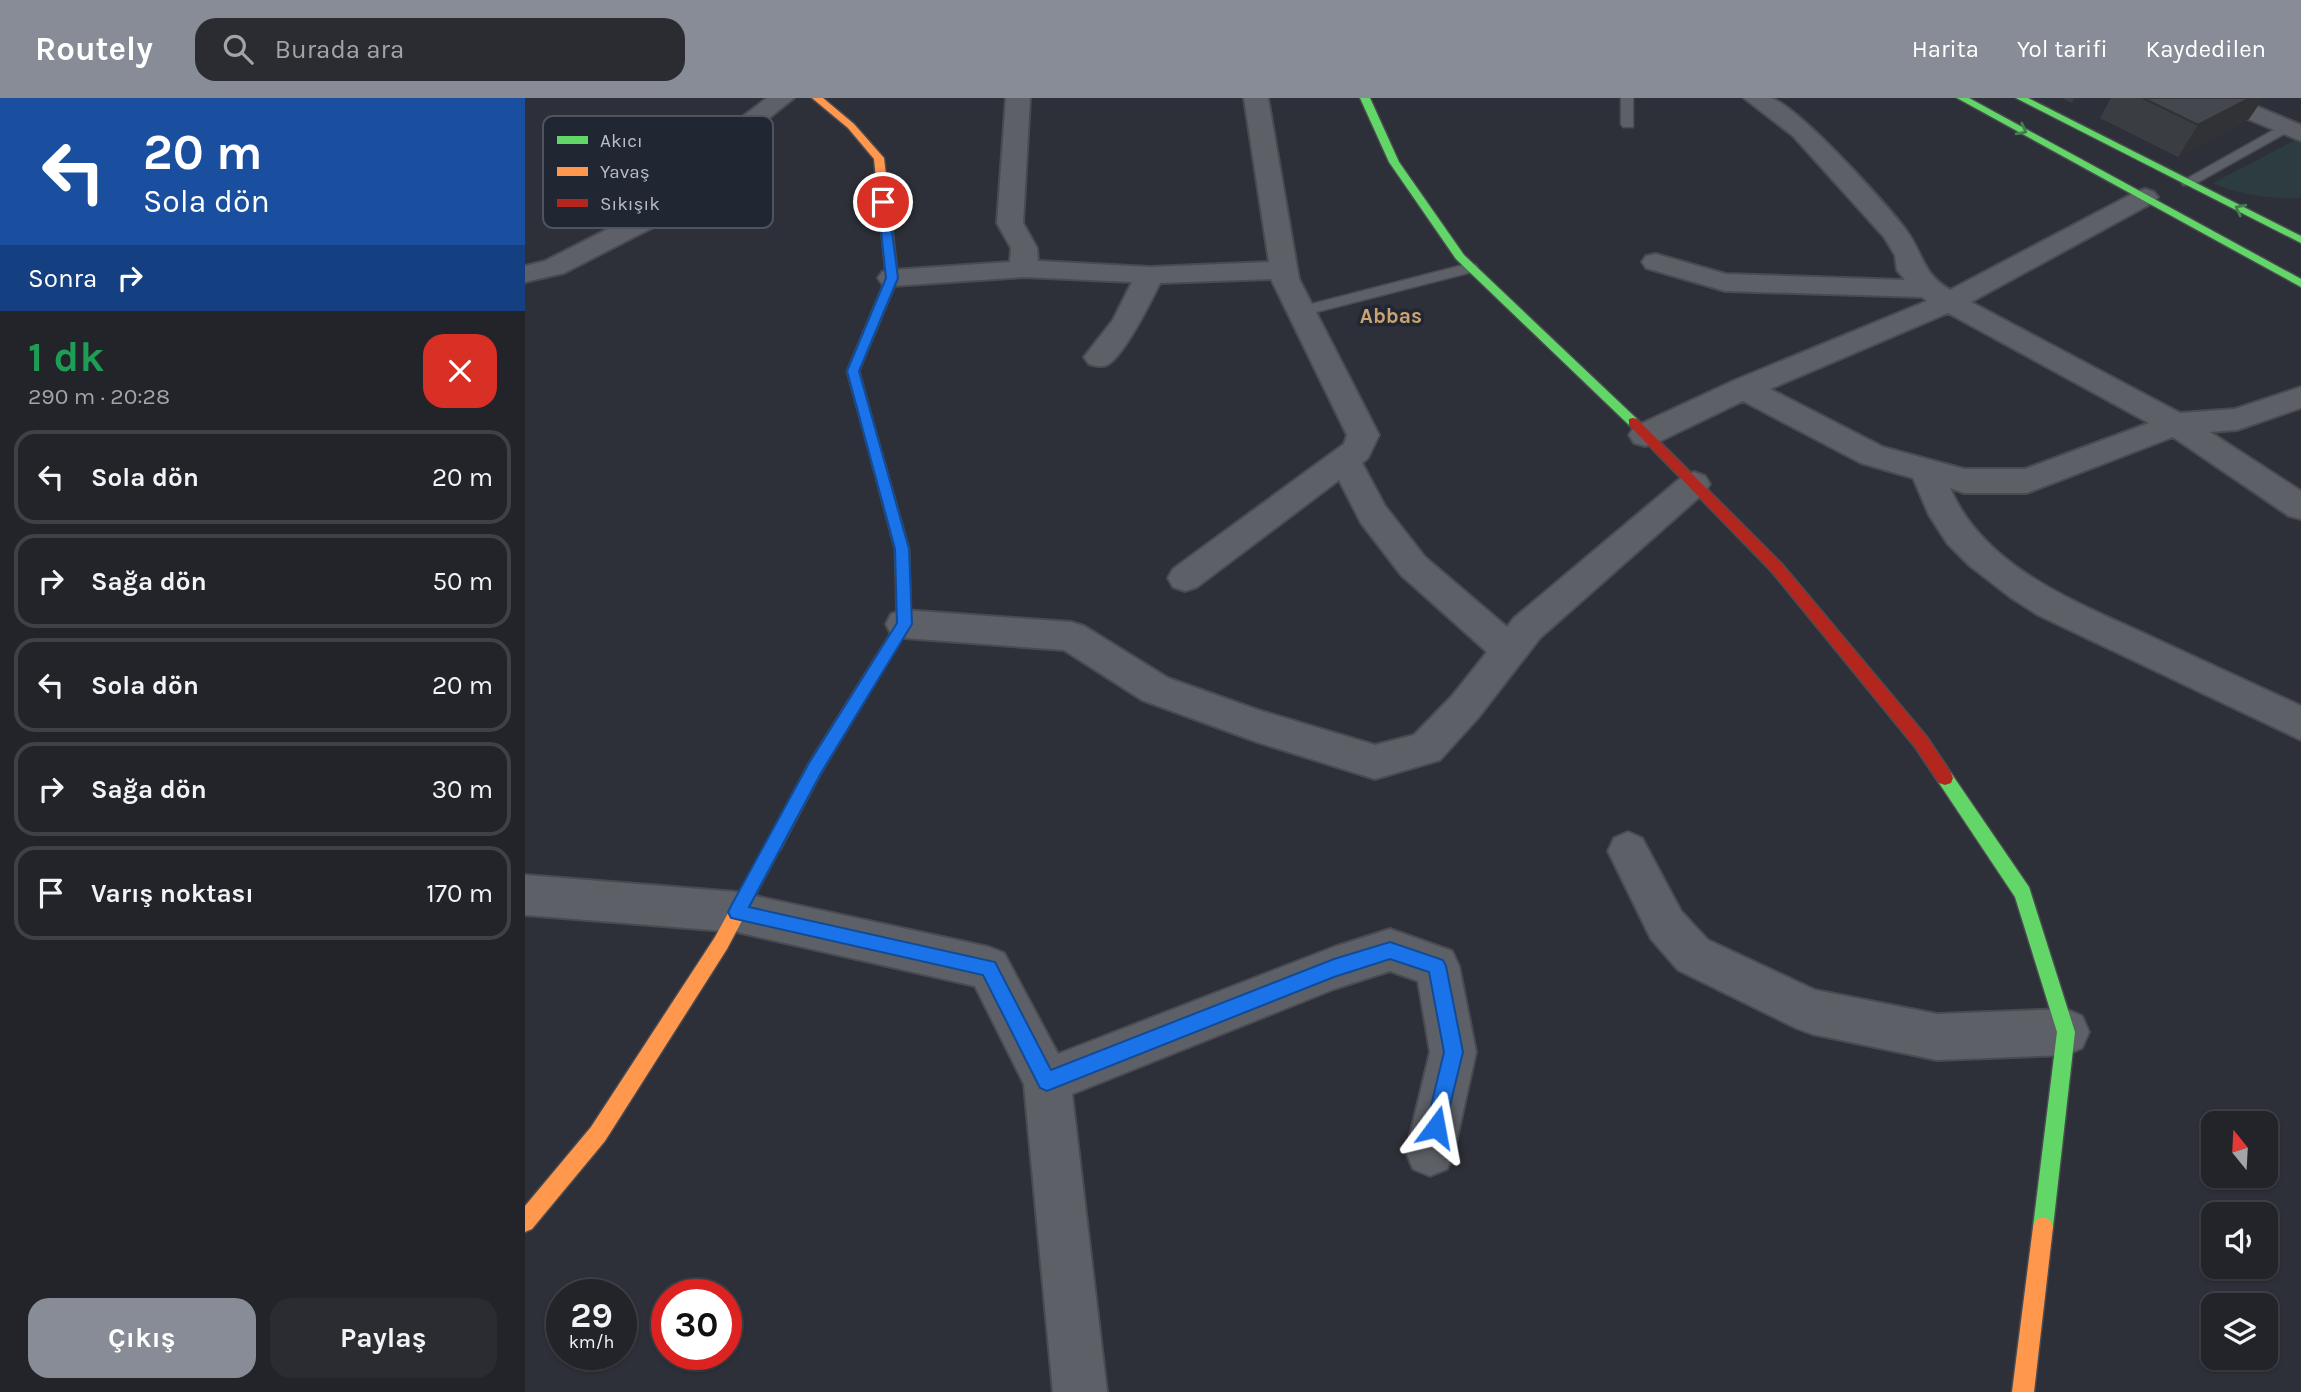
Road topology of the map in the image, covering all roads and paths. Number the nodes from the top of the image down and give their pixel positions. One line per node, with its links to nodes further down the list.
1 (782, 98): 11 (street)
2 (817, 98): 27 (street)
3 (1018, 98): 23 (street)
4 (1256, 98): 24 (street)
5 (1365, 98): 22 (street)
6 (1626, 98): 12 (lane)
7 (1756, 98): 29 (street)
8 (1962, 98): 15 (street, one-way to 15)
9 (2021, 98): 14 (street)
10 (2217, 98): 13 (street)
11 (759, 116)
12 (1628, 124)
13 (2293, 131): 14 (lane)
14 (2188, 183): 18 (street, one-way to 14)
15 (2145, 197): 20 (street); 29 (street)
16 (2301, 222): 18 (street)
17 (631, 228): 25 (street)
18 (2279, 228): 19 (street); 20 (street)
19 (2301, 240)
20 (2242, 249): 28 (street)
21 (1656, 262): 29 (street)
22 (1471, 268): 30 (lane); 35 (street)
23 (1024, 269): 26 (street); 27 (street)
24 (1284, 270): 26 (street); 30 (street)
25 (525, 274)
26 (1150, 275): 31 (street)
27 (892, 278): 41 (street)
28 (2301, 284)
29 (1939, 295): 32 (street); 34 (street)
30 (1301, 311): 36 (street)
31 (1099, 357)
32 (1744, 388): 35 (street); 37 (street)
33 (2301, 397): 34 (street)
34 (2176, 424): 37 (street); 39 (street)
35 (1645, 435): 38 (street)
36 (1344, 459): 40 (street); 42 (street)
37 (1926, 471): 43 (street)
38 (1694, 484): 42 (street); 47 (street)
39 (2301, 507)
40 (1185, 578)
41 (904, 624): 42 (street); 46 (street)
42 (1509, 650)
43 (2301, 724)
44 (1628, 851): 47 (street)
45 (525, 895): 46 (street)
46 (737, 912): 48 (street); 50 (street)
47 (2066, 1032): 52 (street)
48 (1047, 1081): 49 (street); 51 (street)
49 (1430, 1152)
50 (525, 1222)
51 (1080, 1392)
52 (2023, 1392)

